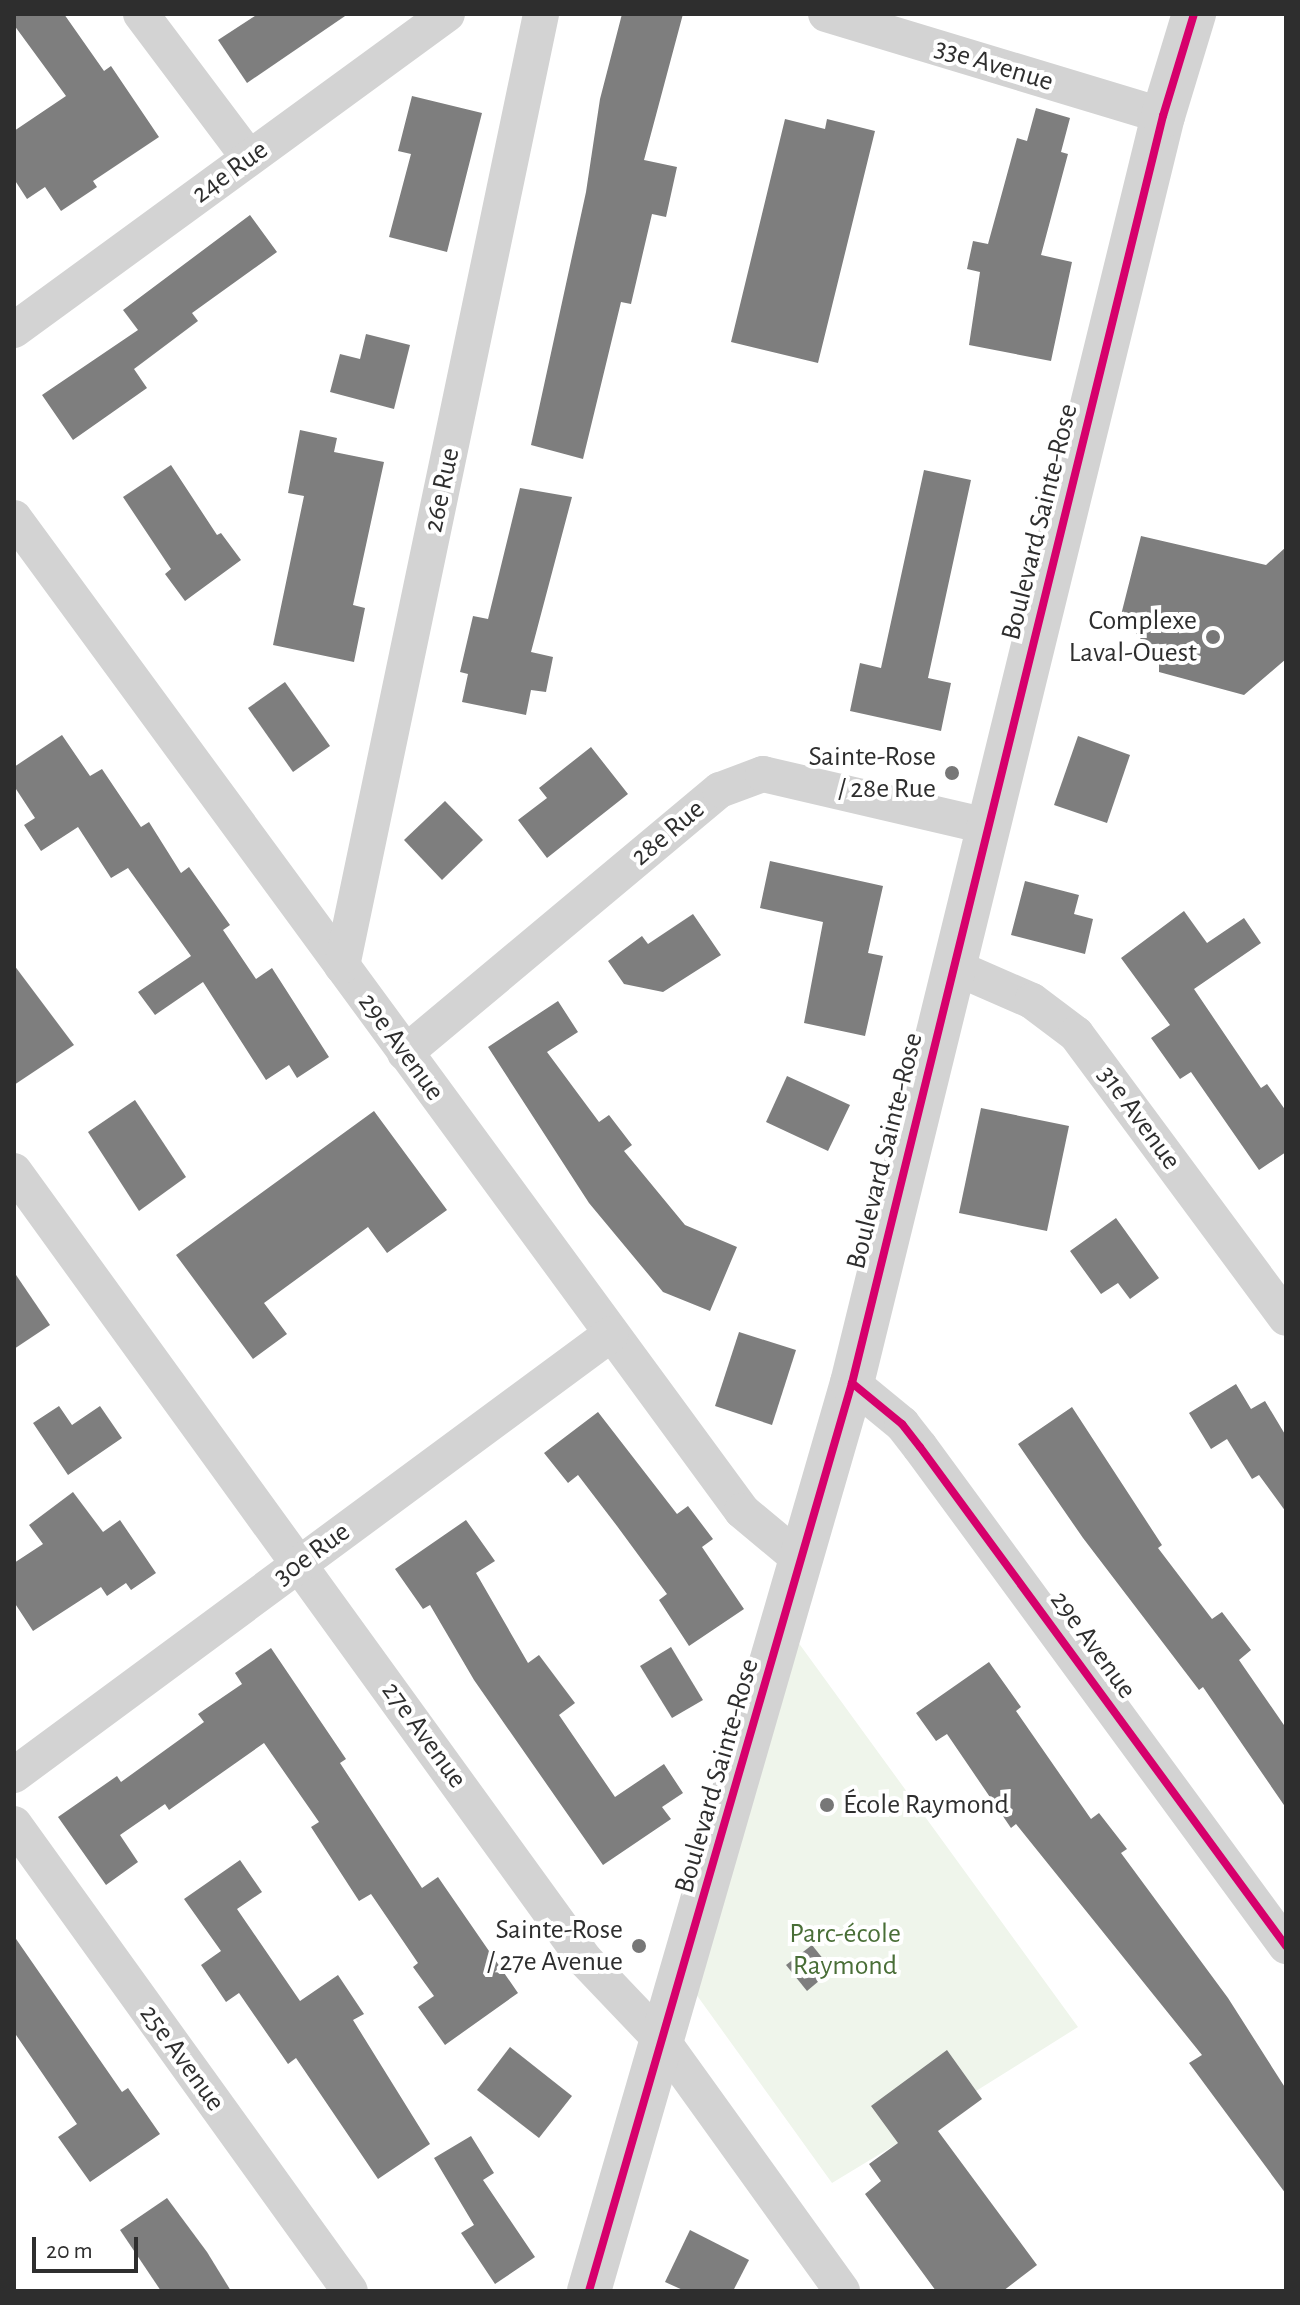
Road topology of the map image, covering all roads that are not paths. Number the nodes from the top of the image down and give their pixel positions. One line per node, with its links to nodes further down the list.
1 (141, 14): 7 (street)
2 (447, 14): 7 (street, 24e Rue)
3 (541, 14): 11 (street, 26e Rue)
4 (826, 14): 6 (street, 33e Avenue)
5 (1194, 14): 6 (street, Boulevard Sainte-Rose)
6 (1163, 116): 10 (street, Boulevard Sainte-Rose)
7 (249, 158): 8 (street, 24e Rue)
8 (14, 330)
9 (14, 518): 11 (street, 29e Avenue)
10 (987, 826): 12 (street, Boulevard Sainte-Rose); 13 (street, 28e Rue)
11 (342, 966): 13 (street, 29e Avenue)
12 (952, 966): 15 (street, 31e Avenue); 17 (street, Boulevard Sainte-Rose)
13 (405, 1053): 16 (street, 29e Avenue)
14 (14, 1171): 19 (street, 27e Avenue)
15 (1286, 1318)
16 (611, 1334): 18 (street, 29e Avenue); 19 (street, 30e Rue)
17 (852, 1383): 18 (street, Boulevard Sainte-Rose); 22 (street, 29e Avenue)
18 (802, 1561): 23 (street, Boulevard Sainte-Rose)
19 (300, 1563): 20 (street, 30e Rue); 23 (street, 27e Avenue)
20 (14, 1775)
21 (14, 1824): 24 (street, 25e Avenue)
22 (1286, 1946)
23 (664, 2043): 25 (street, Boulevard Sainte-Rose); 26 (street, 27e Avenue)
24 (350, 2291)
25 (589, 2291)
26 (842, 2291)

